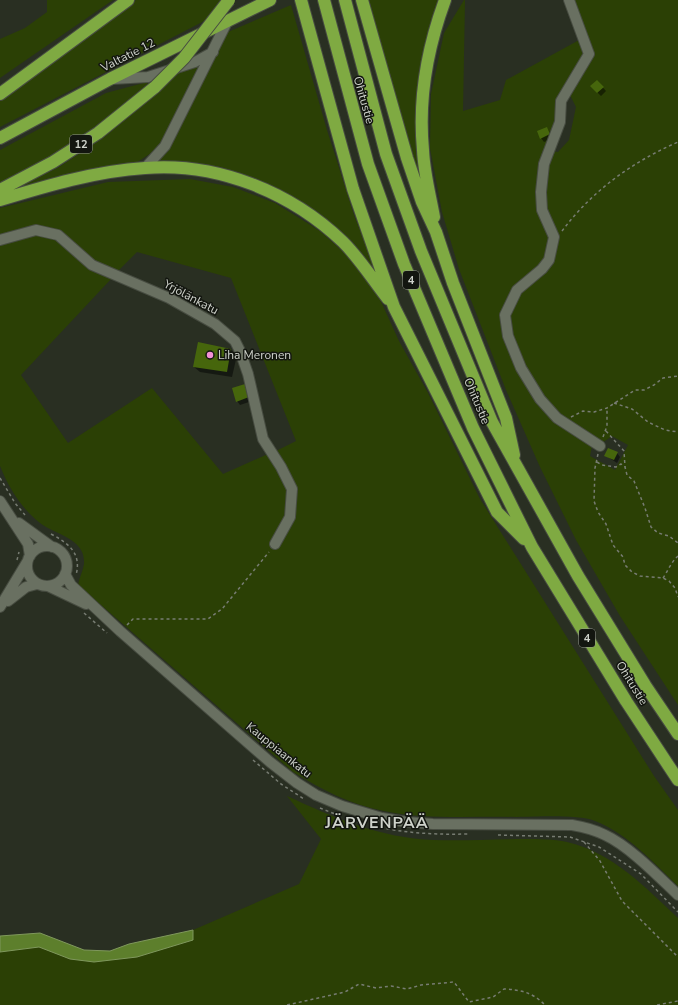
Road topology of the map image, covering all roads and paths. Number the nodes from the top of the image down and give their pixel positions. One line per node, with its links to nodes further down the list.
1 (128, 0): 13 (highway)
2 (229, 0): 17 (highway, 12, bridge)
3 (270, 0): 10 (highway, Valtatie 12)
4 (301, 0): 22 (highway)
5 (324, 0): 39 (highway, Ohitustie / 4)
6 (344, 0): 31 (highway, Ohitustie / 4)
7 (362, 0): 19 (highway)
8 (445, 0): 19 (highway)
9 (569, 0): 21 (street)
10 (228, 20): 11 (street); 12 (highway, Valtatie 12)
11 (213, 52): 12 (street); 16 (street)
12 (110, 79): 14 (highway, Valtatie 12)
13 (0, 94)
14 (0, 138)
15 (678, 142): 21 (path)
16 (145, 168): 18 (highway); 22 (highway)
17 (0, 190)
18 (0, 200)
19 (436, 232): 31 (highway)
20 (0, 240): 37 (street, Yrjölänkatu)
21 (552, 245): 26 (street)
22 (394, 307): 39 (highway)
23 (678, 376): 24 (path)
24 (614, 403): 25 (path); 28 (path)
25 (607, 408): 26 (path); 27 (path)
26 (567, 424): 29 (street)
27 (606, 431): 29 (path); 32 (path)
28 (678, 432)
29 (600, 446): 30 (path)
30 (597, 462): 32 (path); 44 (path)
31 (516, 464): 52 (highway, Ohitustie / 4)
32 (625, 467): 36 (path)
33 (0, 501): 34 (street)
34 (11, 516): 35 (street); 38 (street)
35 (26, 540): 41 (street); 42 (path)
36 (678, 543)
37 (275, 544): 51 (path)
38 (52, 547): 41 (street); 43 (street)
39 (532, 547): 54 (highway, Ohitustie / 4)
40 (678, 556): 44 (path)
41 (28, 559): 45 (street); 48 (street)
42 (16, 562)
43 (65, 574): 46 (street); 50 (street, Kauppiaankatu)
44 (663, 578): 47 (path)
45 (37, 584): 46 (street); 48 (street)
46 (48, 586): 50 (street, Kauppiaankatu)
47 (678, 597)
48 (0, 607)
49 (78, 609): 51 (path)
50 (96, 610): 51 (street, Kauppiaankatu)
51 (116, 634): 60 (street, Kauppiaankatu)
52 (678, 734)
53 (252, 759): 55 (path)
54 (678, 780)
55 (305, 800)
56 (319, 807): 57 (path)
57 (469, 834)
58 (497, 834): 59 (path)
59 (584, 842): 61 (path); 62 (path)
60 (678, 895)
61 (678, 912)
62 (678, 957)
63 (678, 1001): 66 (path)
64 (287, 1005): 65 (path)
65 (545, 1005)
66 (657, 1005)

